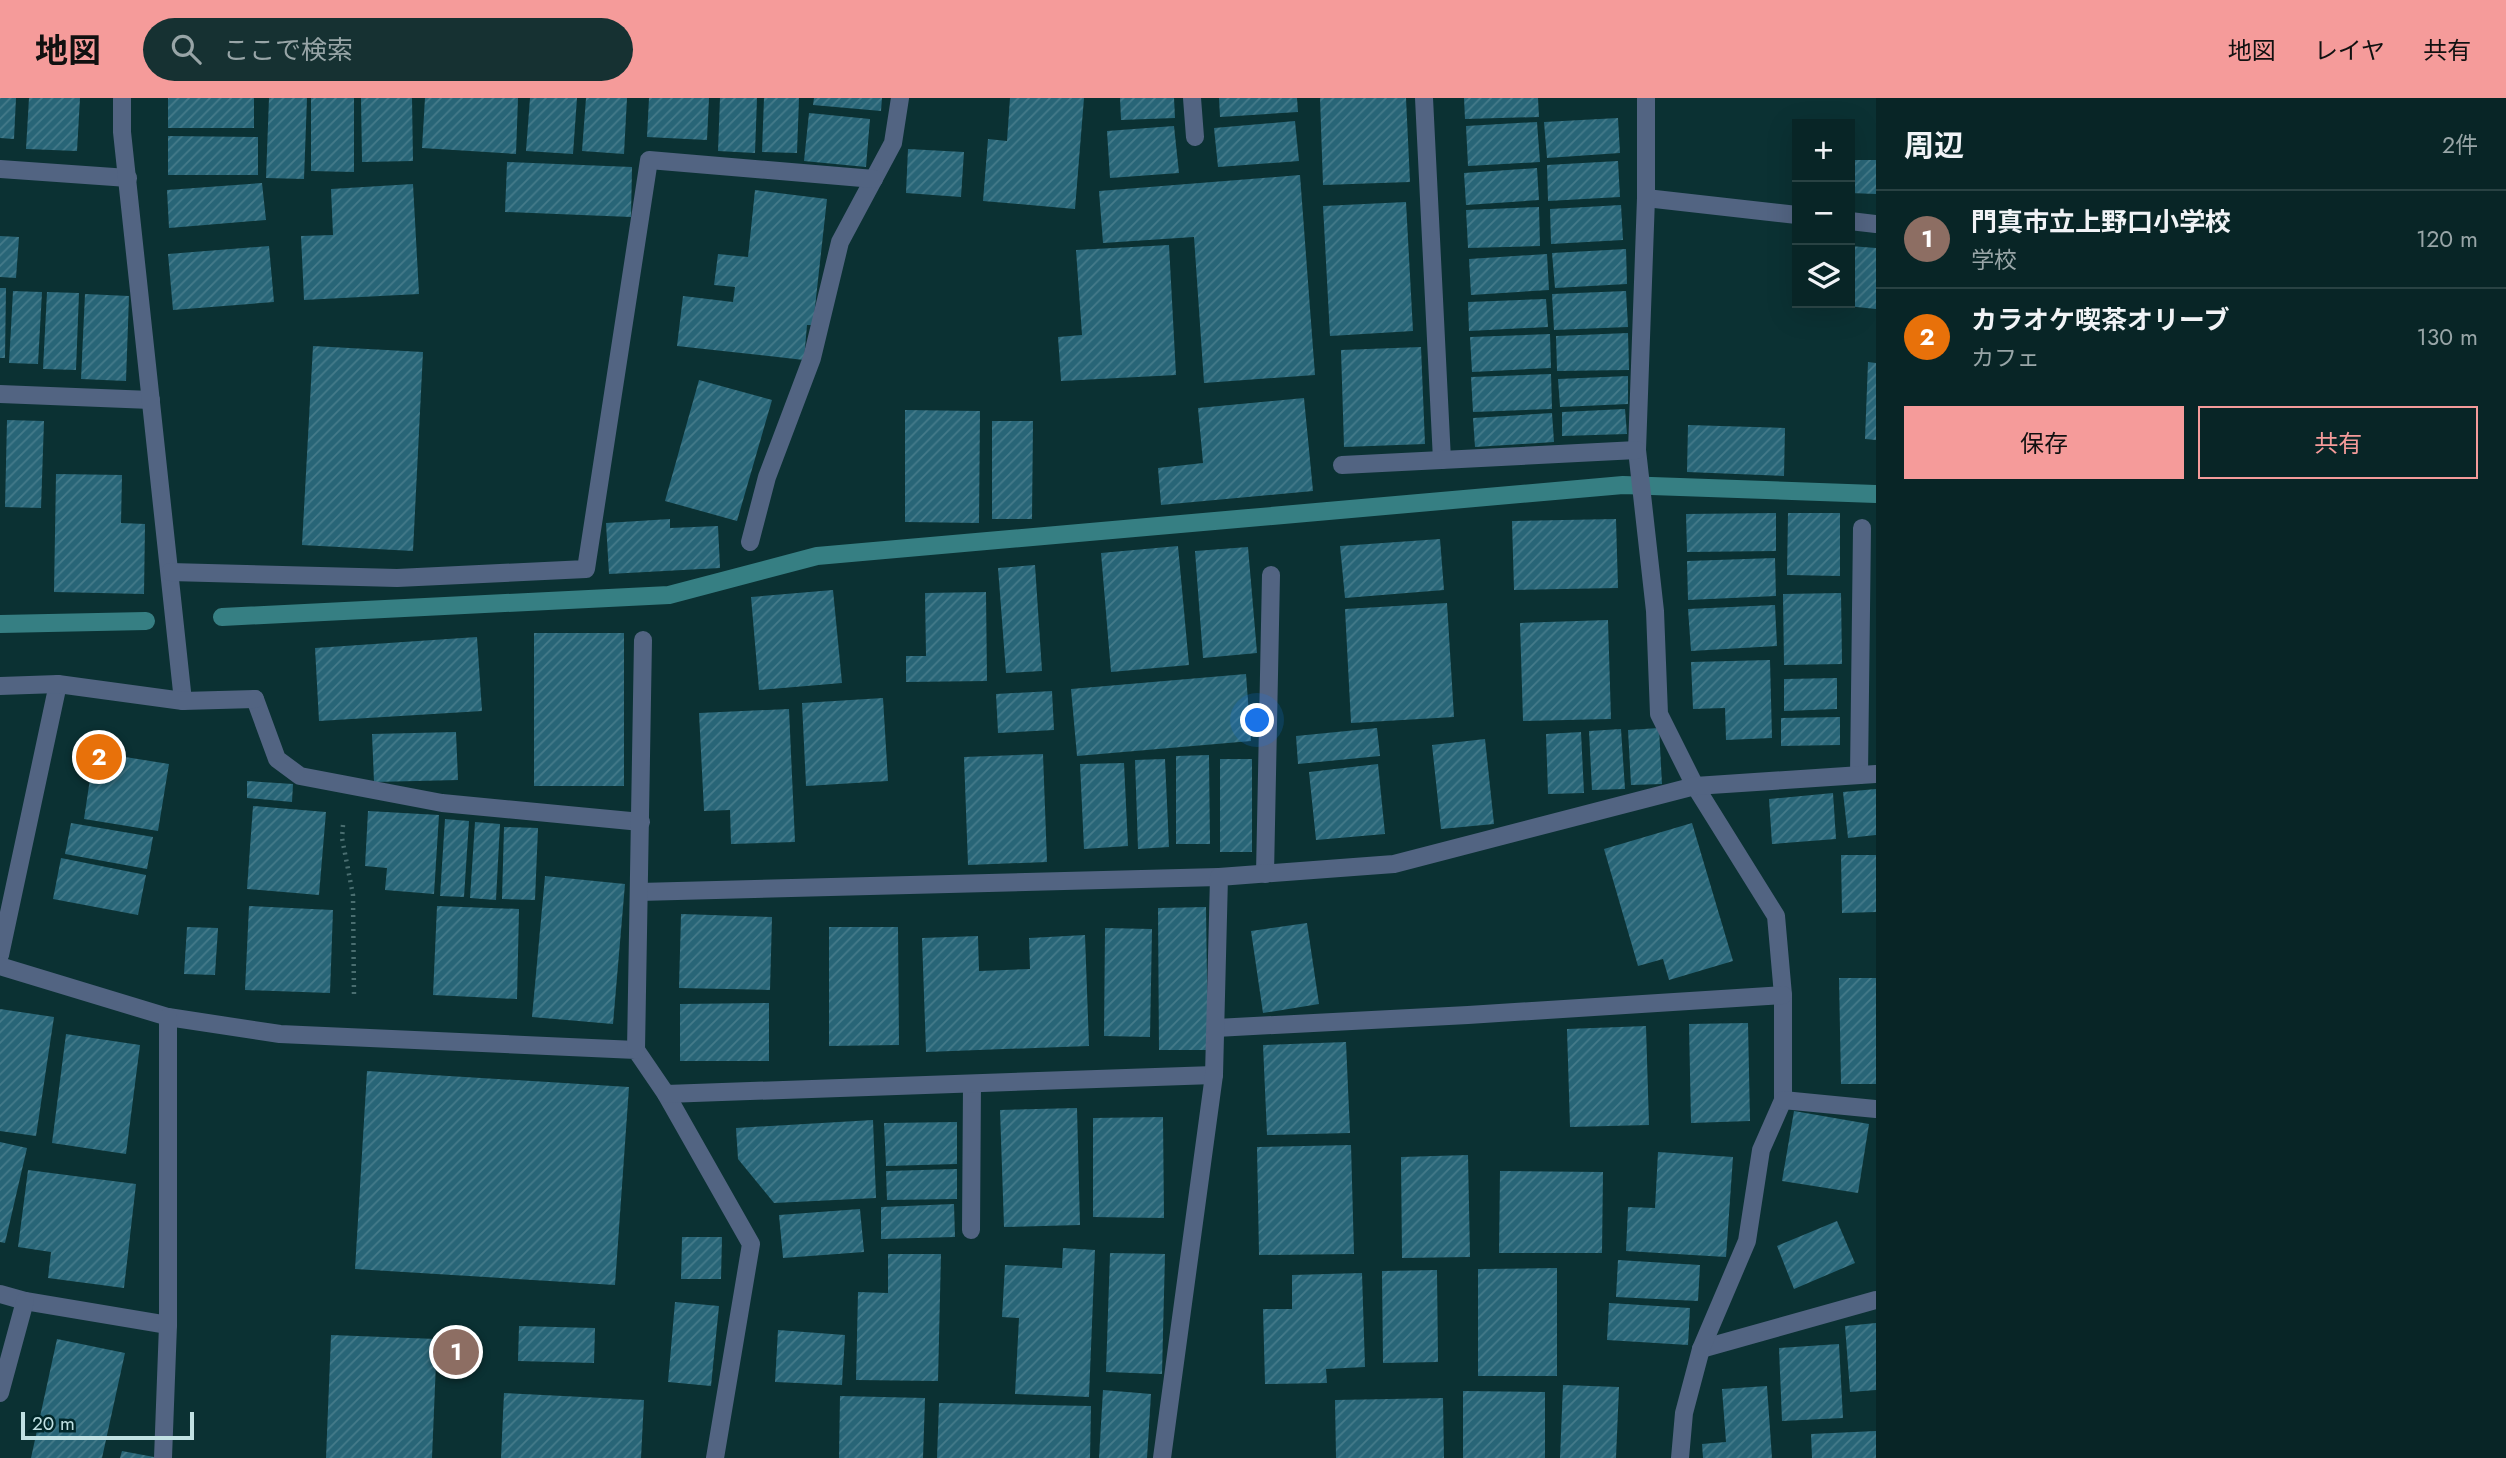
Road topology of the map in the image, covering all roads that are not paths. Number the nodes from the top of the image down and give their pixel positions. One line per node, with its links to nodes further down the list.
1 (122, 98): 8 (street)
2 (900, 98): 9 (street)
3 (1192, 98): 6 (street)
4 (1424, 98): 17 (street)
5 (1646, 98): 10 (street)
6 (1195, 137)
7 (0, 169): 8 (street)
8 (128, 178): 15 (street)
9 (874, 179): 20 (street); 21 (street)
10 (1646, 198): 11 (street); 16 (street)
11 (1792, 214)
12 (1855, 222): 13 (street)
13 (1876, 224)
14 (0, 394): 15 (street)
15 (151, 400): 21 (street)
16 (1637, 450): 17 (street); 28 (street)
17 (1442, 460): 18 (street)
18 (1342, 465)
19 (1862, 528): 27 (street)
20 (750, 542)
21 (170, 572): 26 (street)
22 (1272, 575): 30 (street)
23 (643, 640): 29 (street)
24 (58, 684): 25 (street); 26 (street); 33 (street)
25 (0, 686)
26 (183, 701): 29 (street)
27 (1867, 774): 28 (street)
28 (1695, 786): 30 (street); 35 (street)
29 (640, 822): 32 (street)
30 (1265, 873): 31 (street)
31 (1219, 877): 32 (street); 37 (street)
32 (639, 892): 38 (street)
33 (0, 955)
34 (0, 966): 36 (street)
35 (1783, 995): 37 (street); 42 (street)
36 (168, 1017): 38 (street); 48 (street)
37 (1216, 1028): 39 (street)
38 (636, 1050): 41 (street)
39 (1214, 1075): 40 (street); 53 (street)
40 (972, 1084): 41 (street); 44 (street)
41 (666, 1094): 52 (street)
42 (1783, 1100): 43 (street); 49 (street)
43 (1876, 1109)
44 (971, 1230)
45 (0, 1294): 47 (street)
46 (1876, 1300): 49 (street)
47 (25, 1301): 48 (street); 50 (street)
48 (168, 1325): 51 (street)
49 (1701, 1349): 54 (street)
50 (0, 1393)
51 (163, 1458)
52 (715, 1458)
53 (1162, 1458)
54 (1680, 1458)

